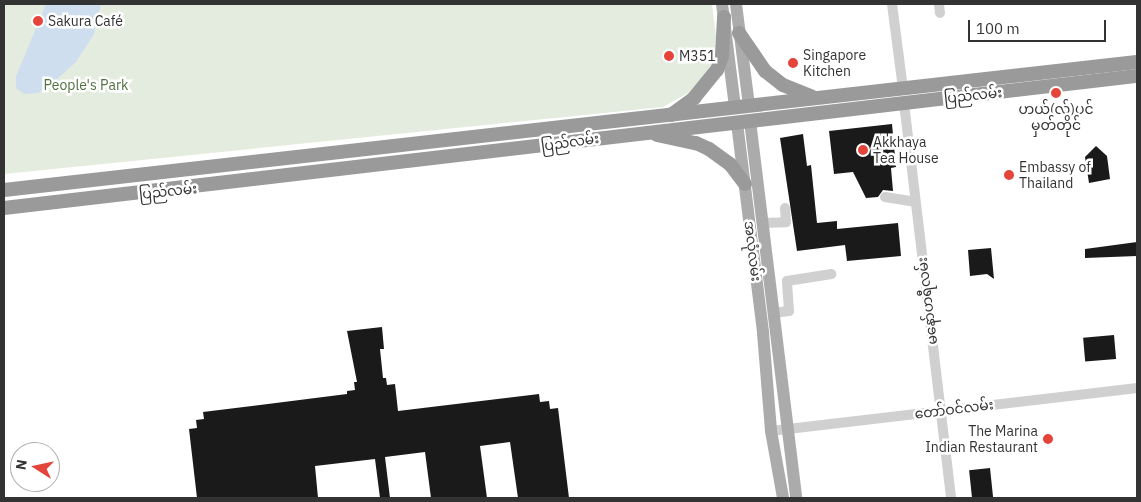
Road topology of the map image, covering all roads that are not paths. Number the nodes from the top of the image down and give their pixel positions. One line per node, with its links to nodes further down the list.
1 (736, 4): 4 (main road, အလုံလမ်း)
2 (892, 4): 7 (street)
3 (723, 10): 10 (main road, အလုံလမ်း); 11 (highway)
4 (739, 33): 8 (highway); 10 (main road, အလုံလမ်း)
5 (1137, 62): 7 (highway, ပြည်လမ်း)
6 (1137, 76): 9 (highway, ပြည်လမ်း)
7 (903, 89): 8 (highway, ပြည်လမ်း)
8 (815, 98): 10 (highway, ပြည်လမ်း)
9 (904, 103): 12 (highway, ပြည်လမ်း); 17 (street, မနော်ဟရီလမ်း)
10 (742, 106): 11 (highway, ပြည်လမ်း); 12 (highway, အလုံလမ်း)
11 (669, 116): 15 (highway, ပြည်လမ်း)
12 (744, 122): 13 (highway, ပြည်လမ်း); 14 (main road, အလုံလမ်း); 20 (main road, အလုံလမ်း)
13 (642, 132): 14 (highway); 18 (highway, ပြည်လမ်း)
14 (744, 184): 26 (main road, အလုံလမ်း)
15 (4, 190)
16 (885, 197): 17 (street)
17 (916, 202): 24 (street, မနော်ဟရီလမ်း)
18 (4, 208)
19 (785, 208): 20 (street)
20 (762, 224): 22 (main road, အလုံလမ်း)
21 (831, 274): 22 (street)
22 (773, 313): 25 (main road, အလုံလမ်း)
23 (1137, 388): 24 (street, တော်ဝင်လမ်း)
24 (940, 410): 25 (street, တော်ဝင်လမ်း); 29 (street, မနော်ဟရီလမ်း)
25 (789, 430): 26 (street, တော်ဝင်လမ်း); 28 (main road, အလုံလမ်း)
26 (771, 431): 27 (main road, အလုံလမ်း)
27 (783, 498)
28 (796, 498)
29 (951, 498)

